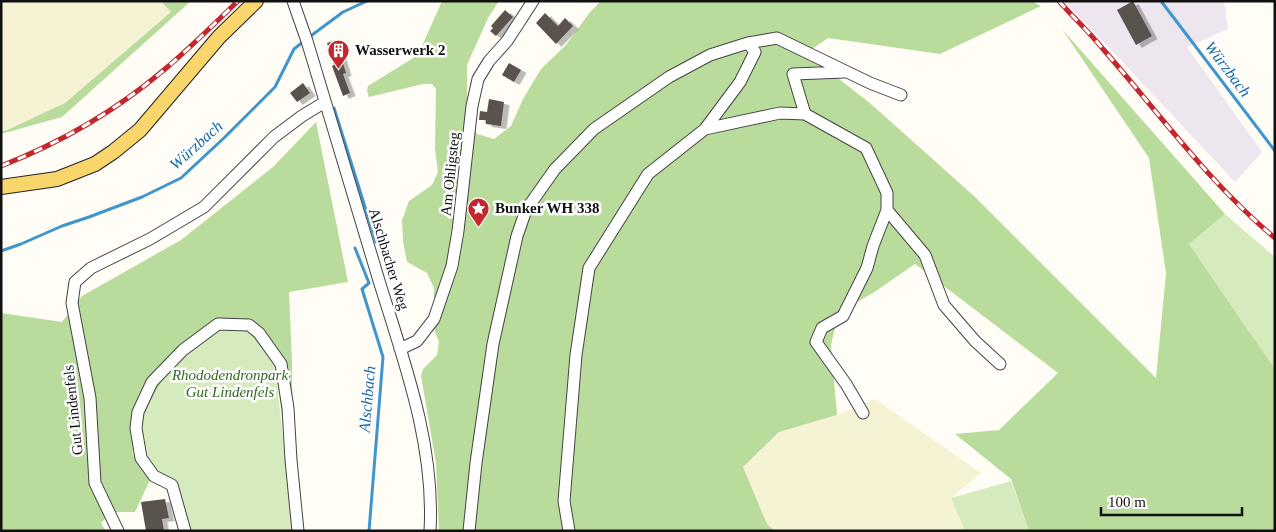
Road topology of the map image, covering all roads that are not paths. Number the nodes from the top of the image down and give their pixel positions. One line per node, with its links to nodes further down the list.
1 (256, 1): 10 (main road)
2 (293, 1): 7 (street, Alschbacher Weg)
3 (533, 1): 12 (street, Am Ohligsteg)
4 (748, 43): 5 (street); 9 (street); 19 (street)
5 (848, 72): 6 (street); 8 (street)
6 (901, 95)
7 (325, 102): 12 (street, Alschbacher Weg); 15 (street, Gut Lindenfels)
8 (805, 114): 9 (street); 11 (street)
9 (705, 130): 20 (street)
10 (1, 187)
11 (887, 210): 13 (street); 14 (street)
12 (400, 349): 18 (street, Alschbacher Weg)
13 (1000, 364)
14 (863, 413)
15 (118, 531)
16 (184, 531): 17 (street)
17 (298, 531)
18 (430, 531)
19 (469, 531)
20 (569, 531)

